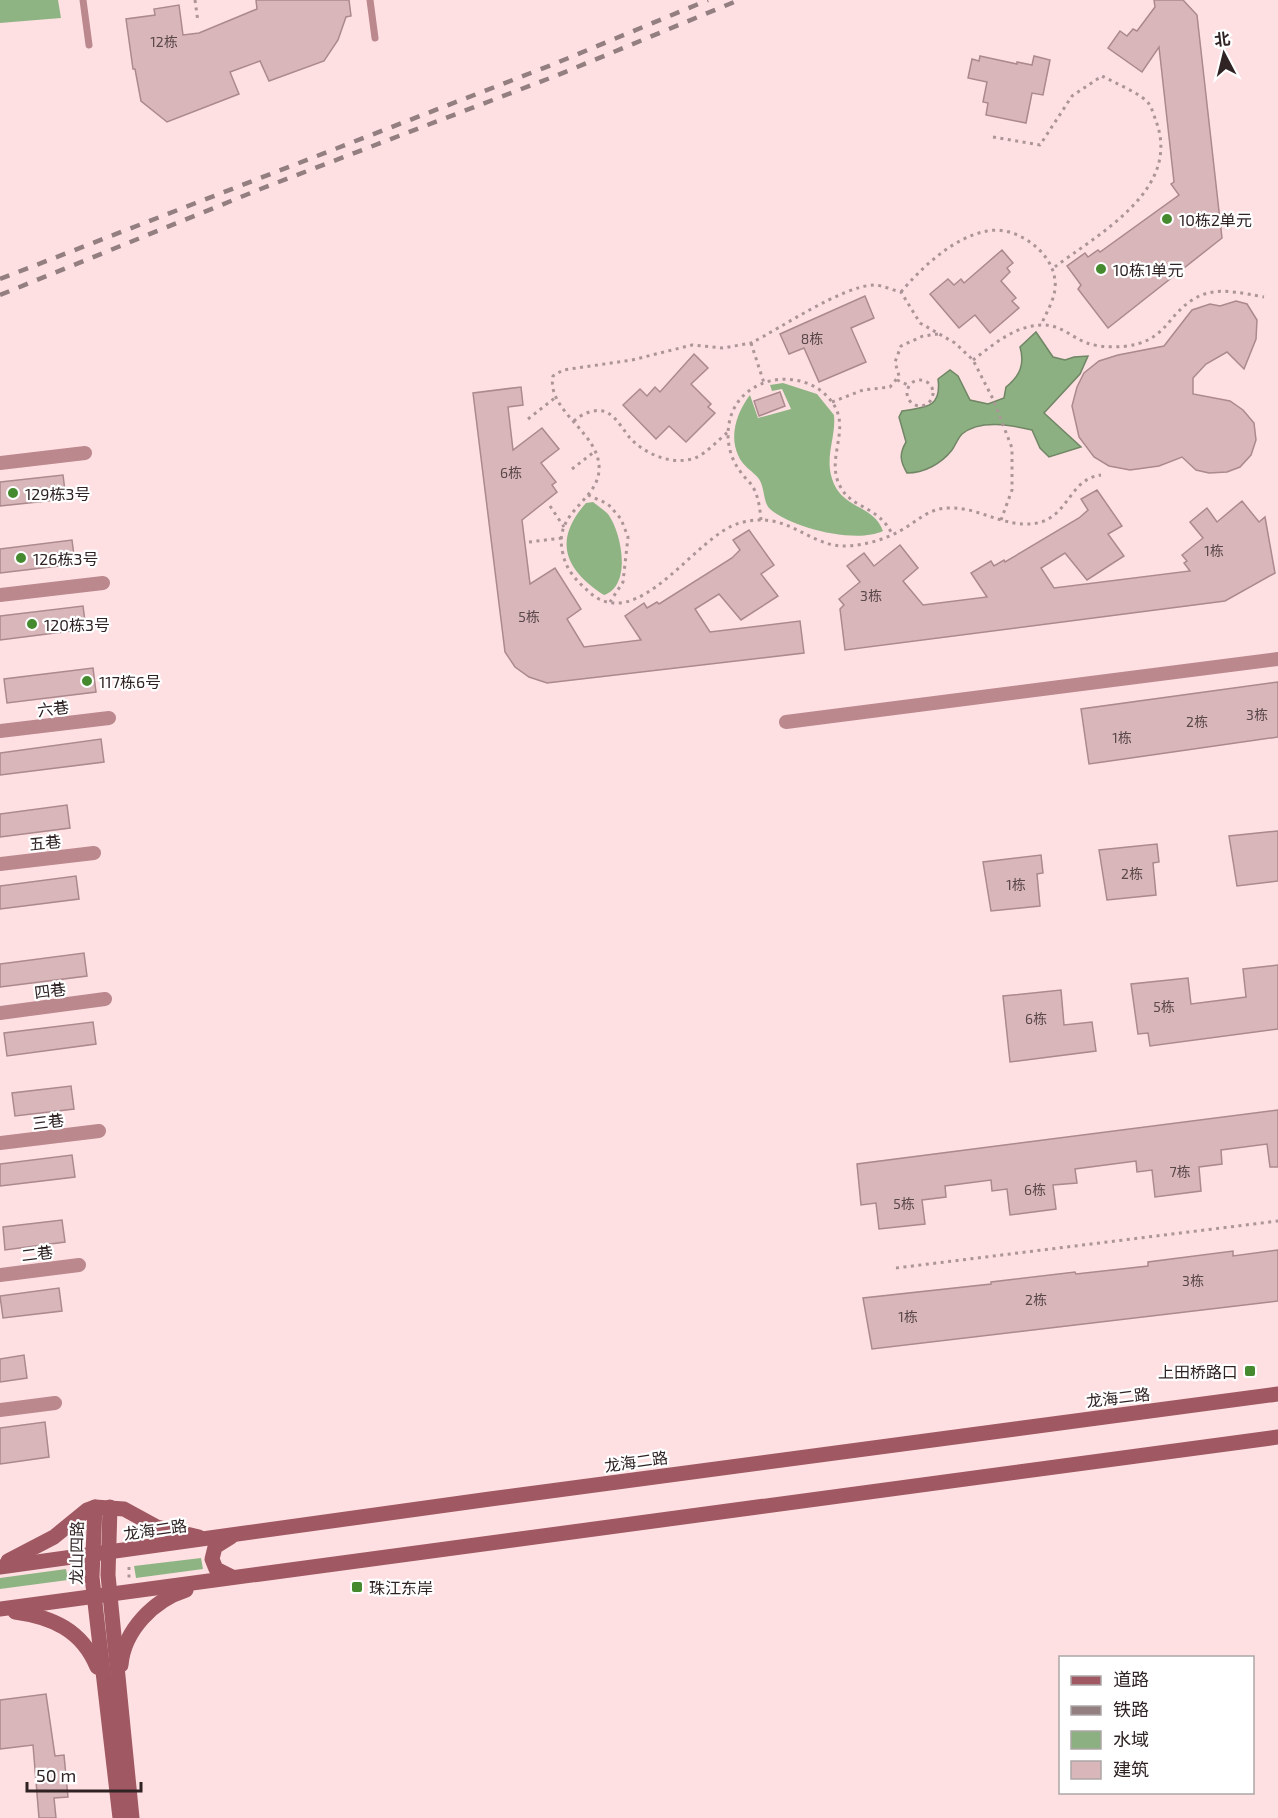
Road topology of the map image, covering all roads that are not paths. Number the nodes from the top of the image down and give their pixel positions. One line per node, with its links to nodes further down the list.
1 (83, 0): 4 (lane)
2 (370, 0): 3 (lane)
3 (375, 38)
4 (89, 45)
5 (85, 453): 6 (street)
6 (0, 463)
7 (103, 583): 8 (street)
8 (0, 595)
9 (1278, 659): 11 (street)
10 (109, 718): 12 (street, 六巷)
11 (786, 722)
12 (0, 731)
13 (94, 853): 14 (street, 五巷)
14 (0, 864)
15 (105, 999): 16 (street, 四巷)
16 (0, 1013)
17 (99, 1131): 18 (street, 三巷)
18 (0, 1143)
19 (79, 1265): 20 (street, 二巷)
20 (0, 1275)
21 (1278, 1394): 26 (main road, 龙海二路)
22 (55, 1403): 23 (street)
23 (0, 1410)
24 (1278, 1437): 30 (main road)
25 (103, 1507): 26 (main road); 27 (main road, 龙山四路); 28 (main road, 龙山四路); 29 (main road)
26 (235, 1536): 27 (main road, 龙海二路); 30 (main road)
27 (107, 1554): 28 (main road, 龙海二路); 31 (main road, 龙山四路)
28 (91, 1556): 29 (main road, 龙海二路); 32 (main road, 龙山四路)
29 (0, 1566)
30 (235, 1577): 31 (main road); 34 (main road)
31 (110, 1594): 32 (main road); 34 (main road, 龙山四路)
32 (93, 1596): 33 (main road); 34 (main road, 龙山四路)
33 (0, 1610): 34 (main road)
34 (111, 1689): 35 (main road, 龙山四路); 36 (main road, 龙山四路)
35 (120, 1818)
36 (132, 1818)

